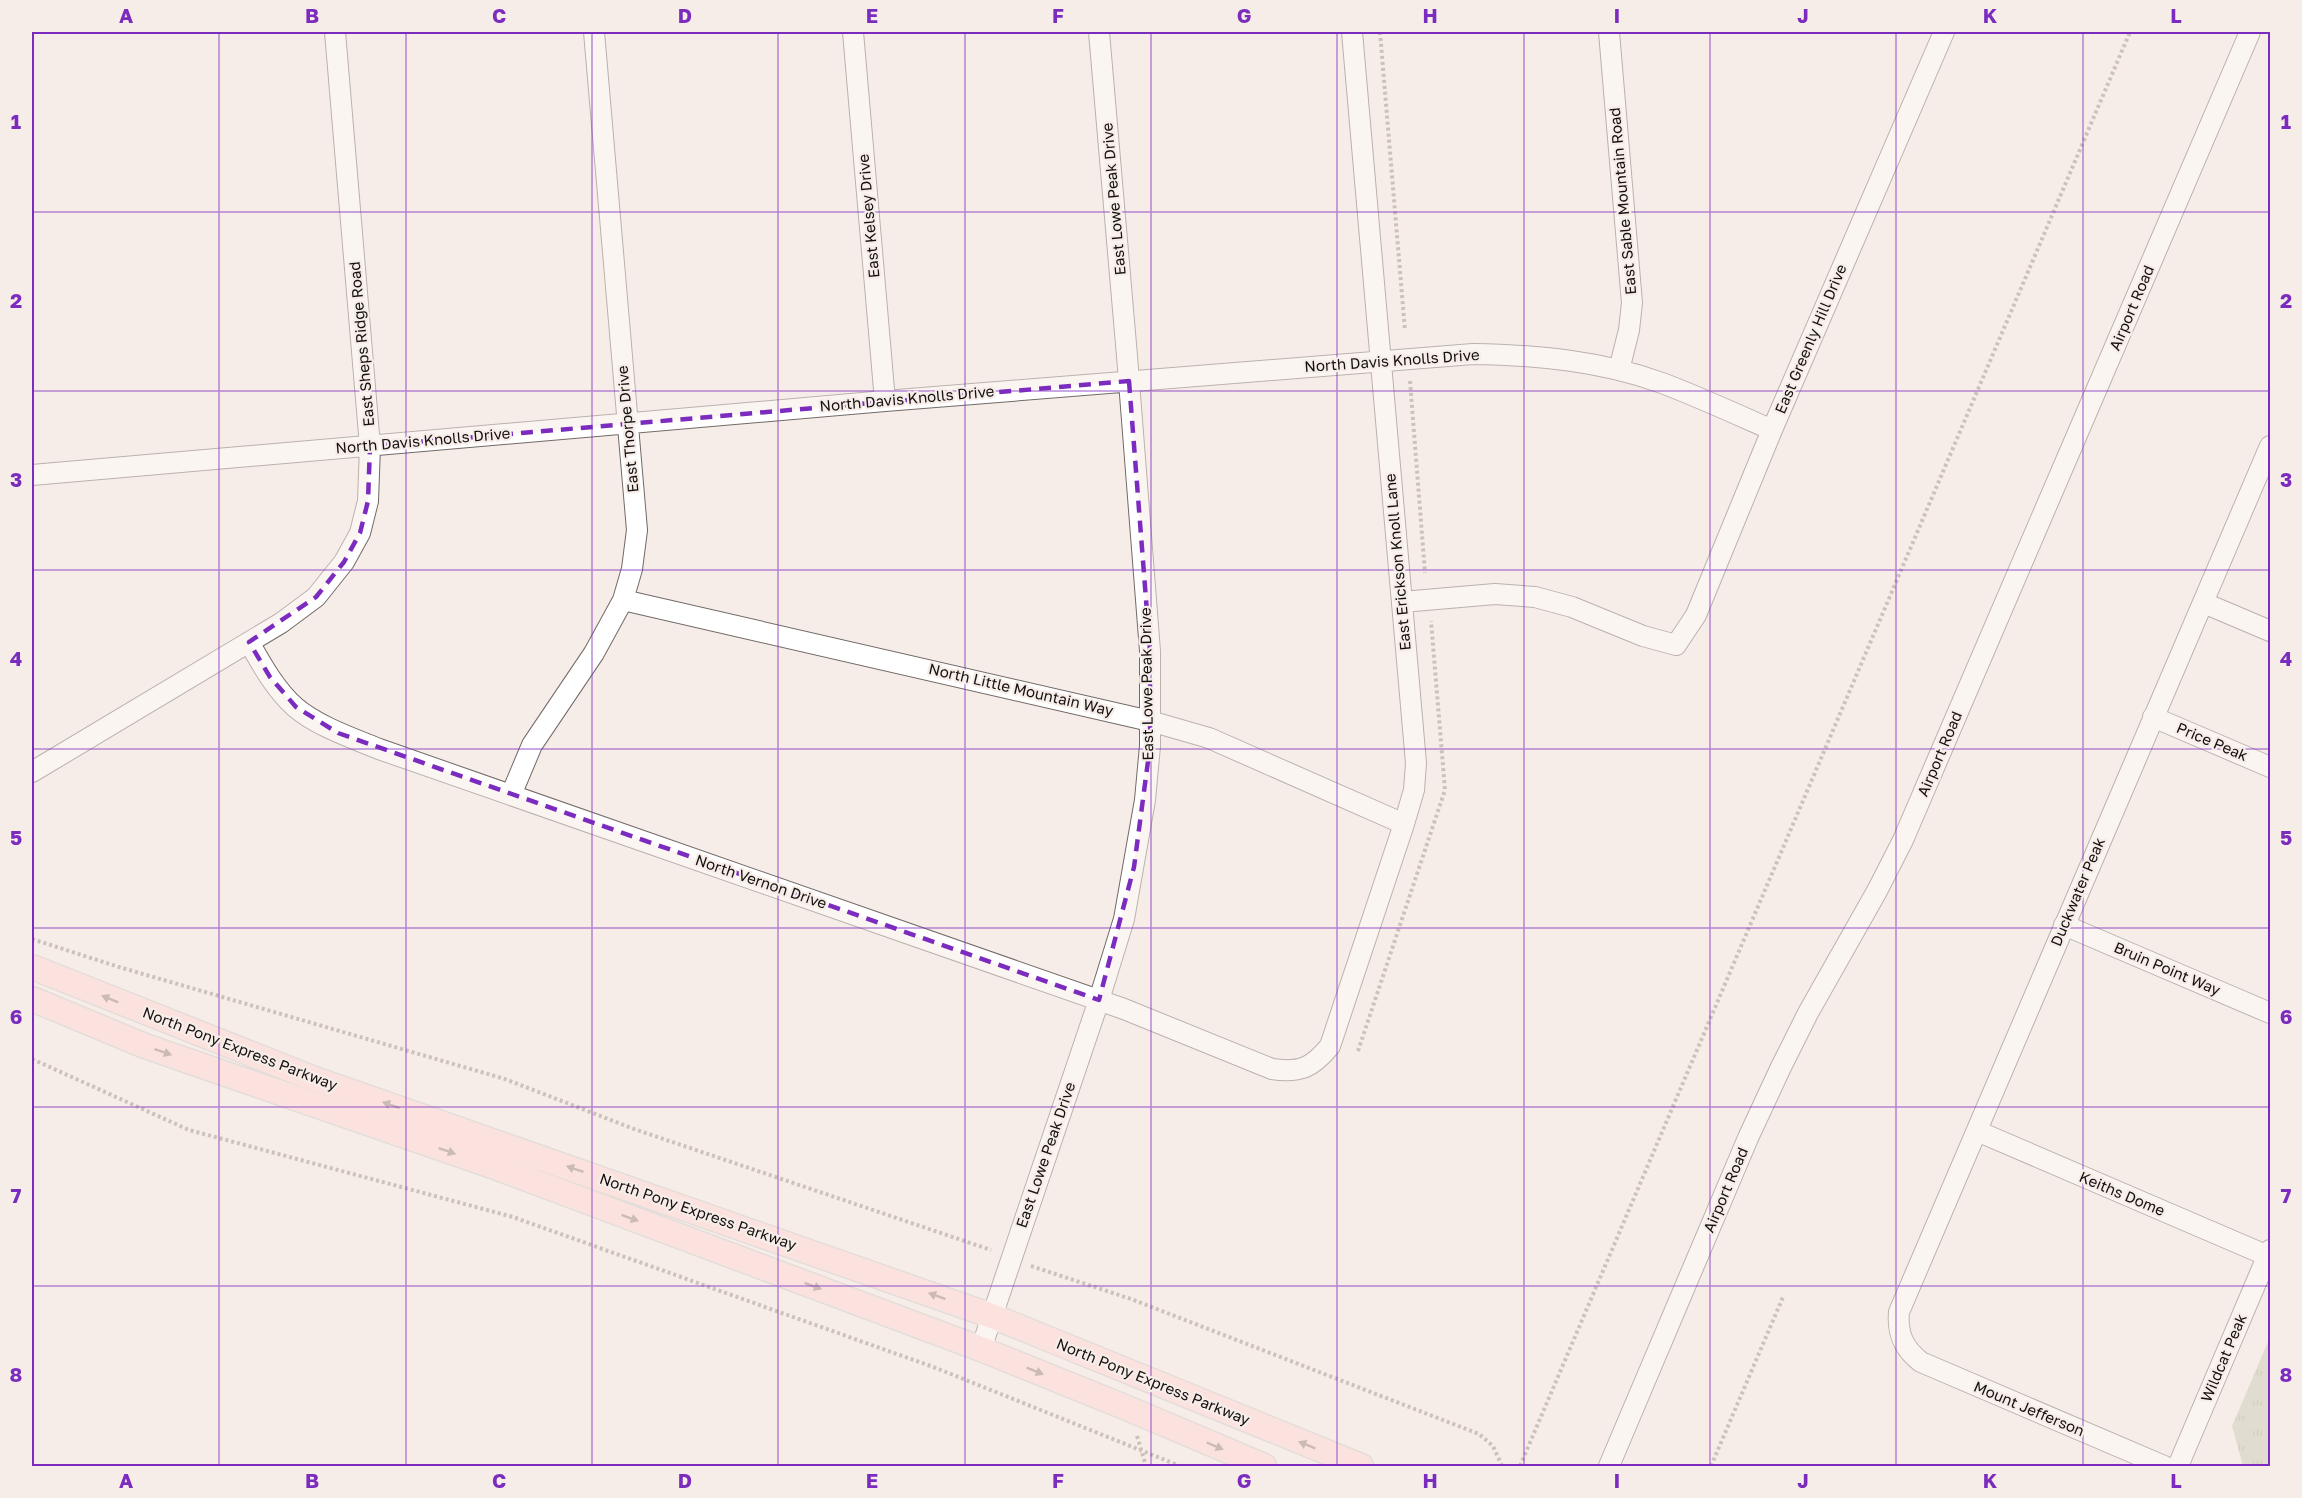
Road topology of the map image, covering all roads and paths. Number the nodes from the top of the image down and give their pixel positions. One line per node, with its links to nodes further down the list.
1 (335, 32): 19 (street, East Sheps Ridge Road)
2 (594, 32): 17 (street, East Thorpe Drive)
3 (853, 32): 16 (street, East Kelsey Drive)
4 (1099, 32): 14 (street, East Lowe Peak Drive)
5 (1352, 32): 12 (street, East Erickson Knoll Lane)
6 (1380, 32): 11 (path)
7 (1608, 32): 13 (street, East Sable Mountain Road)
8 (1944, 32): 18 (street, East Greenly Hill Drive)
9 (2130, 32): 54 (path)
10 (2250, 32): 55 (street, Airport Road)
11 (1405, 332)
12 (1379, 361): 13 (street, North Davis Knolls Drive); 14 (street, North Davis Knolls Drive); 24 (street, East Erickson Knoll Lane)
13 (1619, 370): 18 (street, North Davis Knolls Drive)
14 (1129, 381): 16 (street, North Davis Knolls Drive); 29 (street, East Lowe Peak Drive)
15 (1410, 381): 22 (path)
16 (885, 400): 17 (street, North Davis Knolls Drive)
17 (628, 424): 19 (street, North Davis Knolls Drive); 23 (street, East Thorpe Drive)
18 (1772, 430): 24 (street, East Greenly Hill Drive)
19 (370, 446): 21 (street, North Davis Knolls Drive); 27 (street, East Sheps Ridge Road)
20 (2271, 446): 25 (street, Duckwater Peak)
21 (32, 475)
22 (1425, 573)
23 (623, 600): 29 (street, North Little Mountain Way); 32 (street, East Thorpe Drive)
24 (1402, 602): 33 (street, East Erickson Knoll Lane)
25 (2204, 603): 26 (street); 28 (street, Duckwater Peak)
26 (2271, 631)
27 (249, 642): 31 (street, East Sheps Ridge Road); 32 (street, North Vernon Drive)
28 (2153, 717): 30 (street, Price Peak); 34 (street, Duckwater Peak)
29 (1150, 721): 33 (street, North Little Mountain Way); 38 (street, East Lowe Peak Drive)
30 (2271, 767)
31 (32, 772)
32 (512, 795): 38 (street, North Vernon Drive)
33 (1404, 824): 41 (street, East Erickson Knoll Lane)
34 (2064, 925): 39 (street, Bruin Point Way); 42 (street, Duckwater Peak)
35 (32, 939): 43 (path)
36 (32, 967): 47 (main road, North Pony Express Parkway, one-way to 36)
37 (32, 999): 49 (main road, North Pony Express Parkway, one-way to 49)
38 (1099, 1000): 41 (street, North Vernon Drive); 47 (street, East Lowe Peak Drive)
39 (2271, 1013)
40 (32, 1059): 50 (path)
41 (1306, 1068)
42 (1977, 1131): 44 (street, Keiths Dome); 48 (street, Duckwater Peak)
43 (991, 1250)
44 (2269, 1253): 58 (street, Wildcat Peak)
45 (1031, 1266): 53 (path)
46 (1783, 1297): 56 (path)
47 (992, 1316): 49 (street, East Lowe Peak Drive); 52 (main road, North Pony Express Parkway, one-way to 47)
48 (1902, 1341): 57 (street, Mount Jefferson)
49 (981, 1349): 51 (main road, North Pony Express Parkway, one-way to 51)
50 (1180, 1467)
51 (1264, 1467)
52 (1361, 1467)
53 (1502, 1467)
54 (1520, 1467)
55 (1609, 1467)
56 (1711, 1467)
57 (2164, 1467)
58 (2178, 1467)

